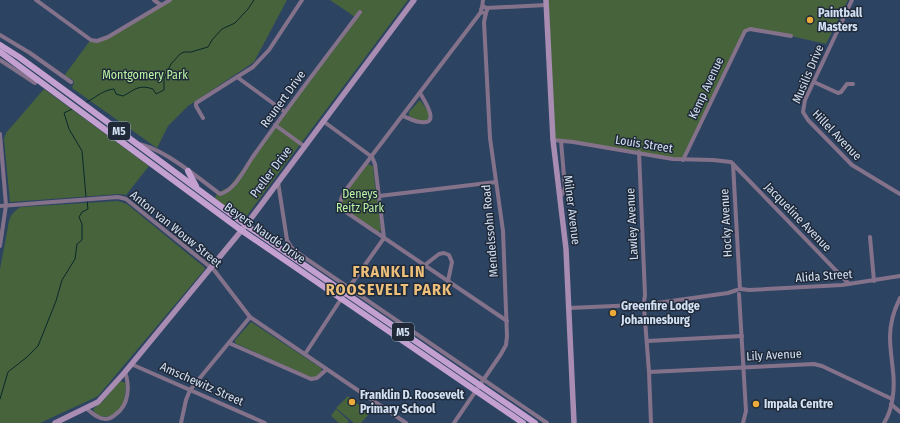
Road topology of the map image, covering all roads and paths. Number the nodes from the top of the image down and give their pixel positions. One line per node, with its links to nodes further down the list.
1 (36, 0): 9 (street)
2 (154, 0): 9 (street)
3 (170, 0): 9 (street)
4 (302, 0): 17 (street)
5 (414, 0): 27 (main road, Preller Drive)
6 (484, 0): 10 (street, Mendelssohn Road)
7 (852, 0): 19 (street, Musilis Drive)
8 (546, 2): 10 (street); 30 (main road, Milner Avenue)
9 (161, 5)
10 (484, 10): 22 (street); 44 (street, Mendelssohn Road)
11 (360, 12): 23 (street, Reunert Drive)
12 (0, 35): 18 (street)
13 (791, 36): 37 (street, Kemp Avenue)
14 (0, 45): 32 (main road, Beyers Naudé Drive / M5)
15 (0, 52): 39 (main road, Beyers Naudé Drive / M5)
16 (0, 60): 20 (street)
17 (237, 77): 23 (street); 26 (street)
18 (71, 82)
19 (814, 82): 21 (street); 24 (street, Musilis Drive)
20 (35, 84)
21 (853, 84)
22 (420, 93): 25 (street); 25 (street)
23 (284, 112): 28 (street, Reunert Drive)
24 (803, 112): 47 (street, Hillel Avenue)
25 (403, 116): 35 (street)
26 (203, 118)
27 (324, 120): 33 (main road, Preller Drive); 35 (street)
28 (275, 125): 33 (street); 46 (street, Reunert Drive)
29 (0, 134): 50 (street)
30 (553, 140): 31 (street, Louis Street); 49 (main road, Milner Avenue)
31 (561, 141): 34 (street, Louis Street); 49 (street)
32 (137, 144): 36 (main road, Beyers Naudé Drive / M5); 40 (street, Beyers Naudé Drive)
33 (304, 146): 43 (main road, Preller Drive)
34 (639, 152): 37 (street, Louis Street); 67 (street, Lawley Avenue)
35 (372, 157): 48 (street); 55 (street)
36 (156, 158): 39 (main road); 41 (main road, Beyers Naudé Drive / M5)
37 (683, 160): 38 (street, Louis Street)
38 (733, 163): 62 (street, Jacqueline Avenue); 64 (street, Hocky Avenue)
39 (152, 164): 42 (main road, Beyers Naudé Drive / M5)
40 (188, 171): 45 (main road); 46 (street, Beyers Naudé Drive)
41 (178, 174): 42 (main road); 45 (main road, Beyers Naudé Drive / M5)
42 (174, 181): 53 (main road, Beyers Naudé Drive / M5)
43 (278, 182): 52 (main road, Preller Drive); 63 (street, Beyers Naudé Drive)
44 (496, 182): 48 (street); 70 (street, Mendelssohn Road)
45 (196, 188): 52 (main road, Beyers Naudé Drive / M5)
46 (220, 194)
47 (900, 194)
48 (379, 196): 55 (street)
49 (560, 197): 68 (main road, Milner Avenue)
50 (6, 205): 51 (street, Anton van Wouw Street); 56 (street); 58 (street, Anton van Wouw Street)
51 (0, 206)
52 (246, 225): 53 (main road, Preller Drive); 63 (main road, Beyers Naudé Drive / M5)
53 (241, 230): 58 (main road, Preller Drive); 66 (main road, Beyers Naudé Drive / M5)
54 (870, 237): 60 (street)
55 (384, 238): 57 (street); 63 (street)
56 (0, 246)
57 (424, 265): 61 (street); 61 (street)
58 (210, 267): 69 (street, Anton van Wouw Street); 75 (main road, Preller Drive)
59 (900, 276): 60 (street, Alida Street)
60 (874, 280): 62 (street, Alida Street)
61 (448, 281): 70 (street)
62 (849, 284): 64 (street, Alida Street)
63 (347, 290): 66 (street); 80 (main road, Beyers Naudé Drive / M5)
64 (739, 291): 67 (street, Alida Street); 71 (street, Hocky Avenue)
65 (900, 298): 83 (street)
66 (341, 300): 74 (street); 82 (main road, Beyers Naudé Drive / M5)
67 (646, 304): 68 (street, Alida Street); 72 (street, Lawley Avenue)
68 (568, 308): 94 (main road, Milner Avenue)
69 (250, 317): 73 (street); 74 (street, Anton van Wouw Street)
70 (507, 321): 80 (street, Mendelssohn Road)
71 (742, 336): 72 (street); 76 (street, Hocky Avenue)
72 (647, 341): 79 (street, Lawley Avenue)
73 (229, 343): 77 (street); 81 (street)
74 (305, 354): 77 (street, Anton van Wouw Street)
75 (131, 364): 78 (main road, Preller Drive); 81 (street, Amschewitz Street)
76 (744, 367): 79 (street, Lily Avenue); 83 (street, Lily Avenue); 96 (street, Hocky Avenue)
77 (326, 370): 89 (street, Anton van Wouw Street)
78 (125, 372): 84 (main road, Preller Drive); 84 (street)
79 (649, 372): 95 (street, Lawley Avenue)
80 (482, 382): 82 (street, Mendelssohn Road); 92 (main road, Beyers Naudé Drive / M5); 93 (street, Beyers Naudé Drive)
81 (190, 390): 87 (street); 88 (street, Amschewitz Street)
82 (476, 391): 90 (street, Mendelssohn Road); 91 (main road, Beyers Naudé Drive / M5)
83 (891, 402): 85 (street, Lily Avenue); 97 (street)
84 (86, 408): 86 (main road, Preller Drive)
85 (900, 412)
86 (55, 423)
87 (181, 423)
88 (265, 423)
89 (406, 423)
90 (454, 423)
91 (523, 423)
92 (535, 423)
93 (547, 423)
94 (574, 423)
95 (650, 423)
96 (743, 423)
97 (884, 423)

